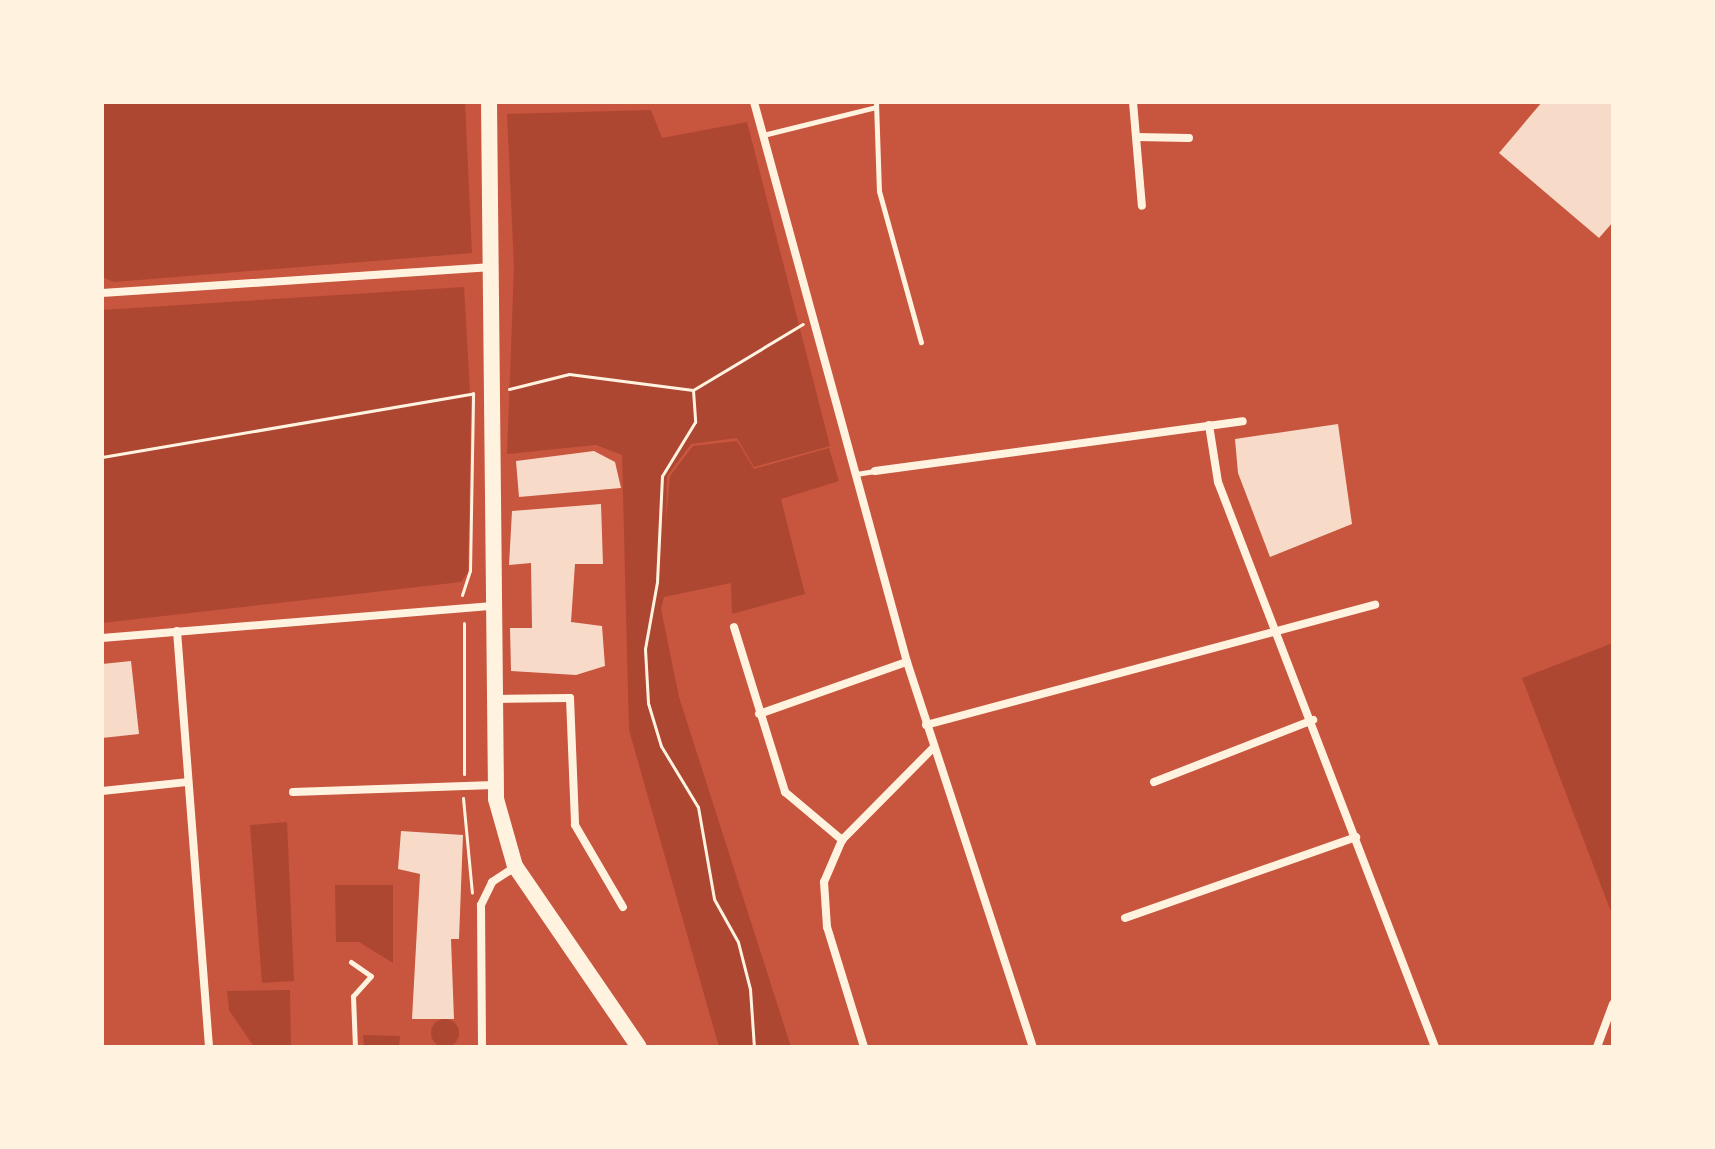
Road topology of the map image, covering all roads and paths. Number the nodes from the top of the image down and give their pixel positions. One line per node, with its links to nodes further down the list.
1 (489, 102): 9 (main road)
2 (754, 102): 5 (street)
3 (1133, 102): 6 (street)
4 (876, 104): 5 (lane); 12 (lane)
5 (763, 135): 11 (street)
6 (1136, 137): 7 (street); 8 (street)
7 (1189, 138)
8 (1142, 206)
9 (494, 267): 10 (street); 22 (main road)
10 (102, 293)
11 (814, 321): 14 (path); 19 (street)
12 (921, 342)
13 (501, 389): 14 (path)
14 (693, 390): 53 (path)
15 (1243, 421): 16 (street)
16 (1209, 425): 18 (street); 26 (street)
17 (102, 457): 20 (path)
18 (875, 471): 19 (lane)
19 (856, 474): 28 (street)
20 (462, 596)
21 (1375, 605): 26 (street)
22 (493, 606): 25 (street); 29 (main road)
23 (464, 617): 34 (path)
24 (734, 627): 30 (street)
25 (177, 631): 27 (street); 35 (street)
26 (1281, 631): 31 (street); 32 (street)
27 (102, 638)
28 (907, 662): 30 (street); 32 (street)
29 (493, 699): 37 (main road); 45 (street)
30 (759, 714): 42 (street)
31 (1313, 720): 36 (street); 41 (street)
32 (926, 725): 33 (street)
33 (933, 748): 42 (street); 55 (street)
34 (463, 779)
35 (187, 782): 38 (street); 49 (street)
36 (1154, 782)
37 (494, 785): 39 (street); 43 (main road)
38 (102, 791)
39 (293, 792)
40 (463, 799): 44 (path)
41 (1356, 837): 46 (street); 56 (street)
42 (842, 840): 54 (street)
43 (515, 866): 44 (street); 52 (main road)
44 (481, 905): 51 (street)
45 (623, 907)
46 (1125, 918)
47 (351, 962): 50 (lane)
48 (1613, 1004): 57 (street)
49 (209, 1047)
50 (355, 1047)
51 (482, 1047)
52 (639, 1047)
53 (754, 1047)
54 (864, 1047)
55 (1033, 1047)
56 (1435, 1047)
57 (1597, 1047)

